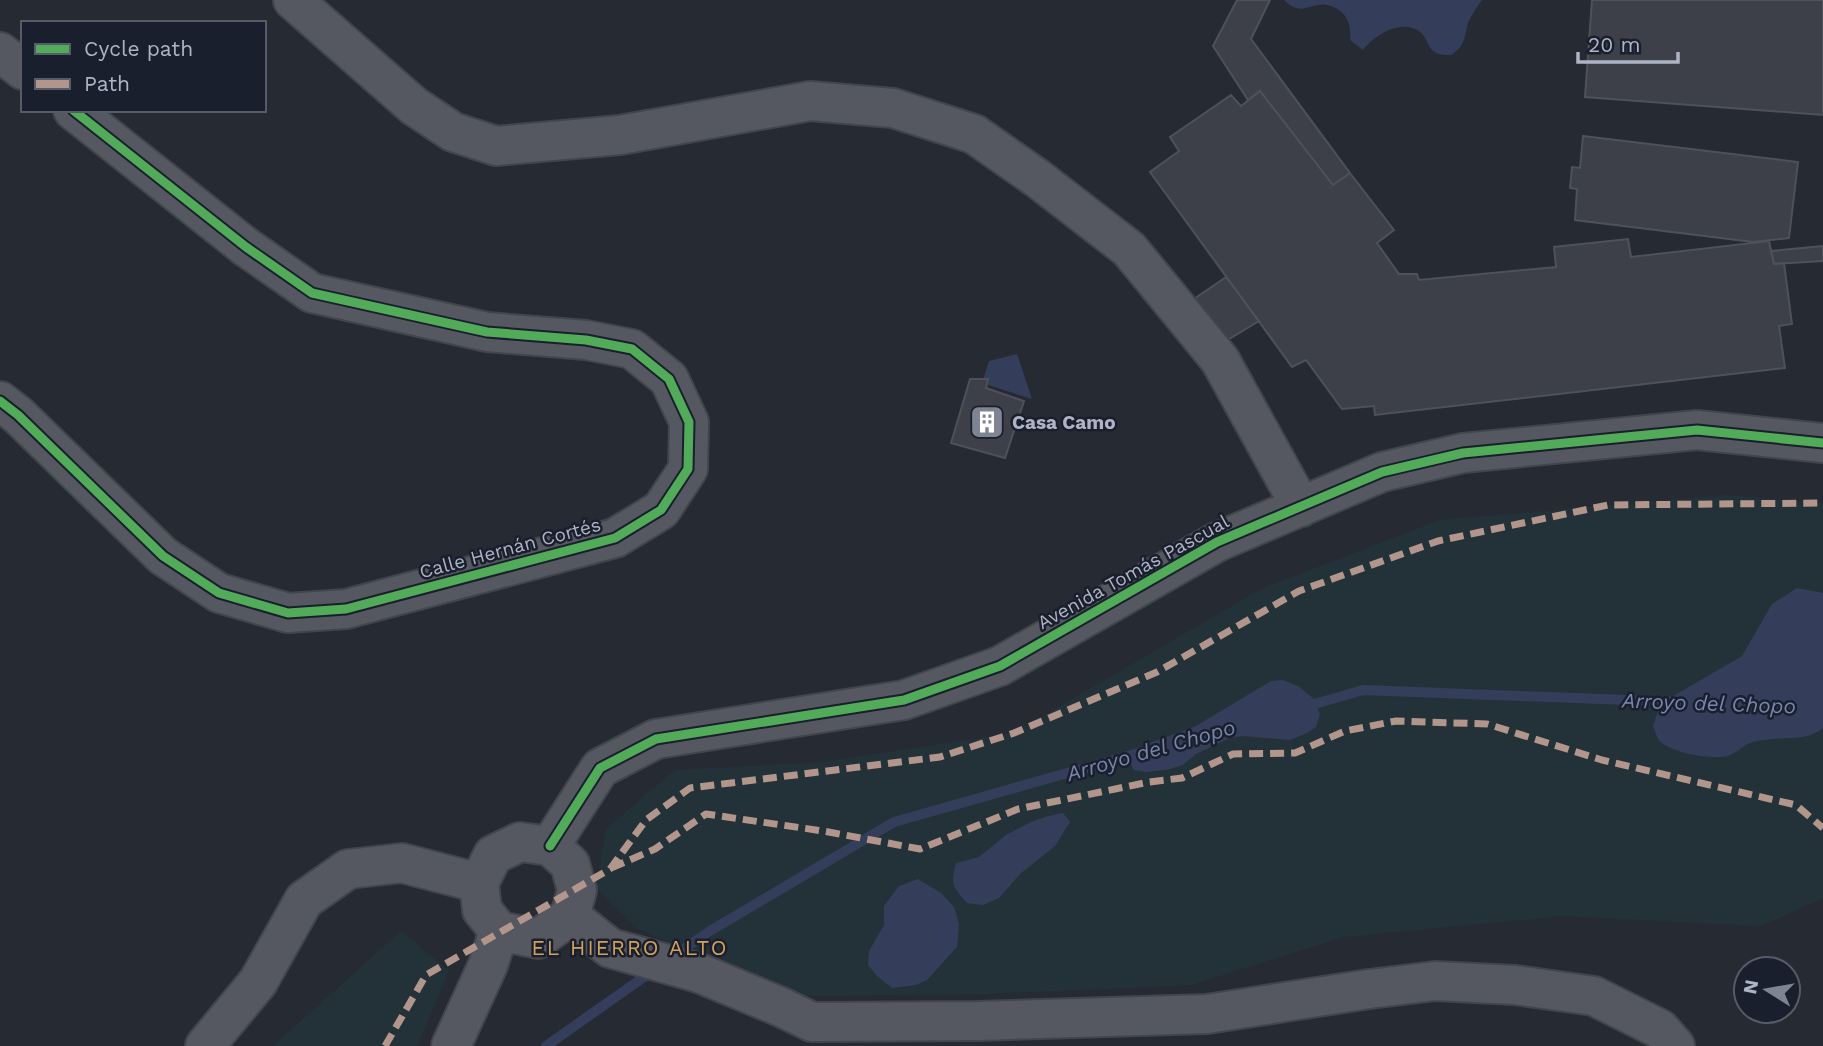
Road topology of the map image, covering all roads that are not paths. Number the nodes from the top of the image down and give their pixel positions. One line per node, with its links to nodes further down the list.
1 (293, 0): 7 (street)
2 (0, 52): 3 (street)
3 (21, 69)
4 (76, 112): 5 (street, Calle Hernán Cortés)
5 (0, 401)
6 (1823, 443): 7 (street, Avenida Tomás Pascual)
7 (1301, 507): 8 (street, Avenida Tomás Pascual)
8 (550, 846): 9 (street); 10 (street)
9 (479, 883): 11 (street); 12 (street)
10 (570, 916): 11 (street); 14 (street)
11 (499, 931): 13 (street)
12 (205, 1046)
13 (451, 1046)
14 (1675, 1046)

